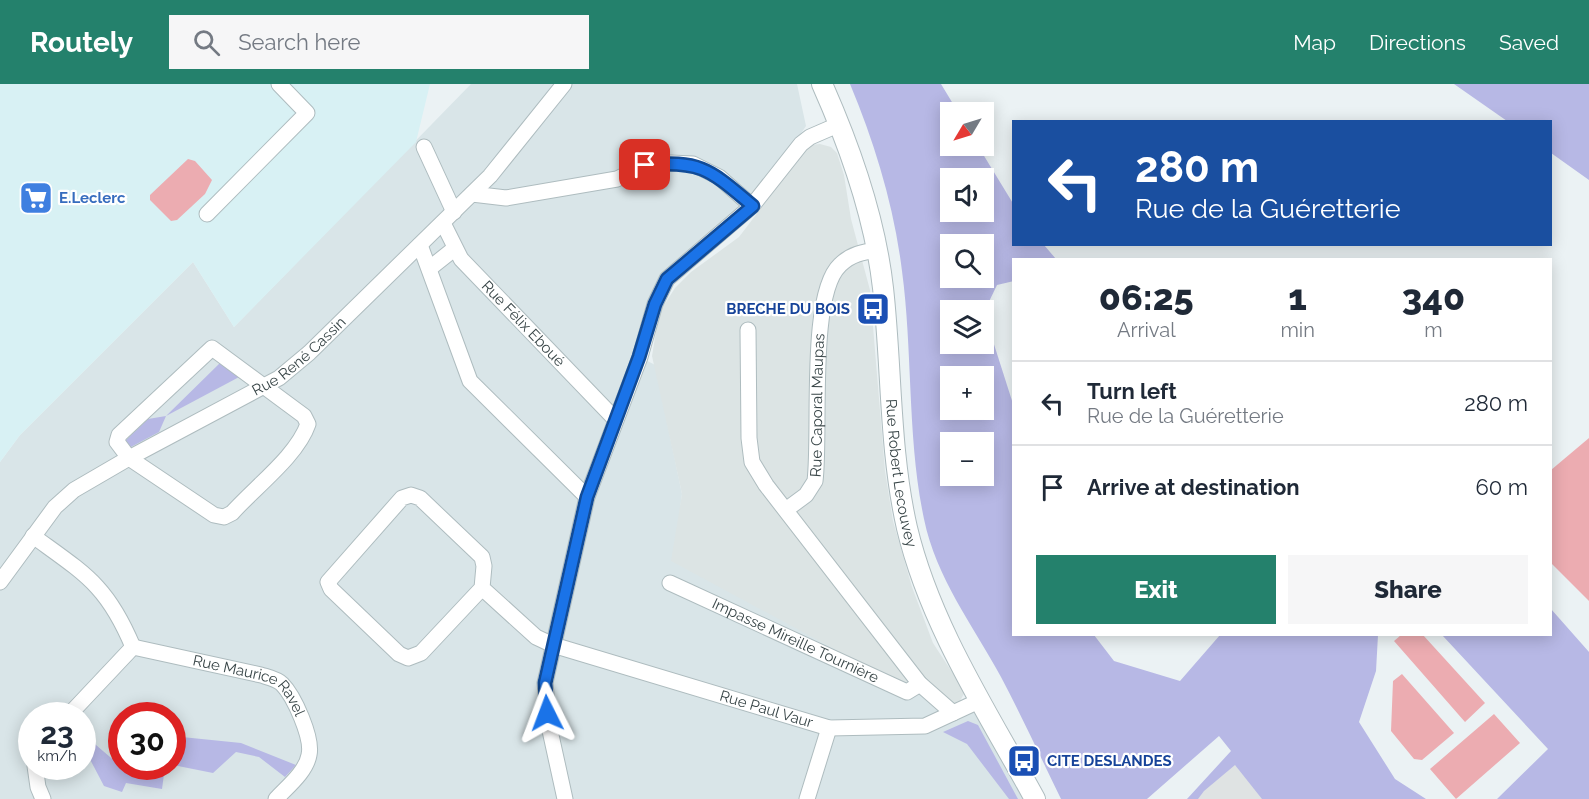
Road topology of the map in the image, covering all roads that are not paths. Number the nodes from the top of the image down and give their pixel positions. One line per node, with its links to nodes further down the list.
1 (279, 84): 8 (street)
2 (564, 84): 6 (street, Rue René Cassin)
3 (822, 84): 4 (street, Rue Robert Lecouvey)
4 (840, 124): 7 (street); 12 (street, Rue Robert Lecouvey)
5 (424, 147): 9 (street, Rue Félix Eboué)
6 (472, 194): 7 (street); 9 (street, Rue René Cassin)
7 (753, 206): 16 (street)
8 (207, 214)
9 (448, 218): 10 (street, Rue René Cassin); 11 (street, Rue Félix Eboué)
10 (420, 245): 13 (street); 15 (street, Rue René Cassin)
11 (454, 249): 13 (street); 16 (street, Rue Félix Eboué)
12 (878, 250): 19 (street, Rue Caporal Maupas); 27 (street, Rue Robert Lecouvey)
13 (430, 268): 18 (street)
14 (748, 330): 19 (street)
15 (264, 386): 17 (street, Rue René Cassin); 17 (street); 17 (street)
16 (614, 418): 18 (street)
17 (129, 458): 20 (street, Rue René Cassin)
18 (587, 497): 24 (street)
19 (787, 509): 26 (street)
20 (33, 536): 21 (street, Rue René Cassin); 25 (street)
21 (0, 582)
22 (669, 583): 26 (street, Impasse Mireille Tournière)
23 (482, 588): 23 (street); 24 (street, Rue Paul Vaur)
24 (553, 645): 30 (street, Rue Paul Vaur); 34 (street)
25 (133, 647): 28 (street); 33 (street, Rue Maurice Ravel)
26 (920, 684): 29 (street)
27 (981, 700): 29 (street, Rue Paul Vaur); 36 (street, Rue Robert Lecouvey)
28 (81, 702)
29 (953, 712): 30 (street, Rue Paul Vaur)
30 (829, 728): 35 (street)
31 (37, 780): 32 (street)
32 (43, 799)
33 (276, 799)
34 (565, 799)
35 (807, 799)
36 (1035, 799)

